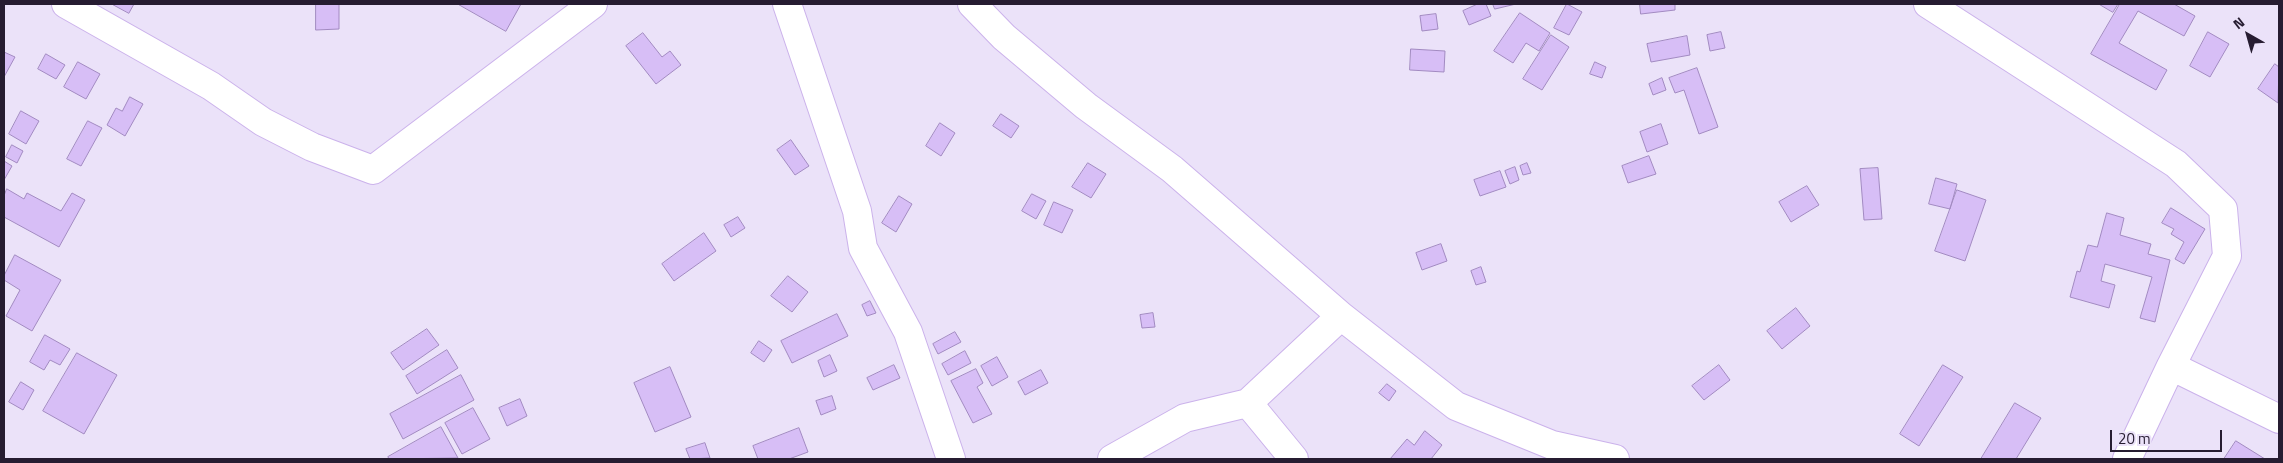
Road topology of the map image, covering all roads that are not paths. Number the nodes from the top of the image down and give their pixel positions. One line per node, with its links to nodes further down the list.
1 (66, 4): 2 (street)
2 (593, 4)
3 (787, 4): 10 (street)
4 (972, 4): 6 (street)
5 (1928, 4): 7 (street)
6 (1341, 316): 8 (street); 13 (street)
7 (2171, 366): 9 (street); 14 (street)
8 (1248, 402): 11 (street); 12 (street)
9 (2279, 419)
10 (951, 459)
11 (1112, 459)
12 (1294, 459)
13 (1615, 459)
14 (2127, 459)

